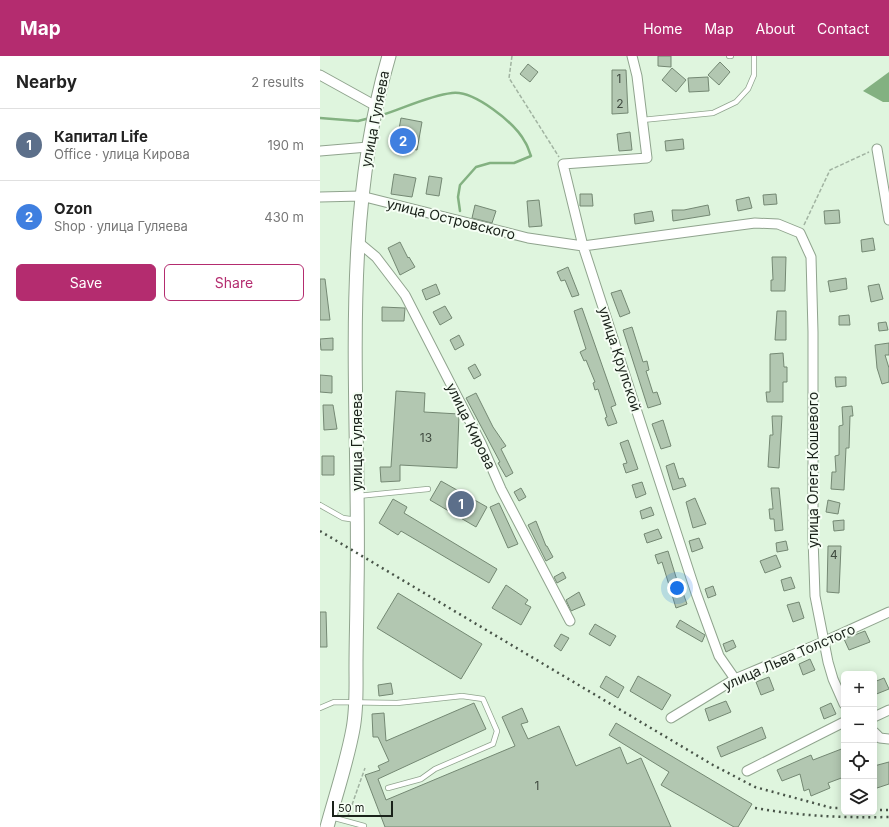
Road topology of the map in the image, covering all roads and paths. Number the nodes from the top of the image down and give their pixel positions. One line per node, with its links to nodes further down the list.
1 (389, 56): 6 (main road, улица Гуляева)
2 (512, 56): 11 (path)
3 (632, 56): 7 (street)
4 (754, 56): 7 (lane)
5 (320, 75): 6 (street)
6 (376, 106): 8 (main road, улица Гуляева)
7 (642, 120): 11 (street)
8 (368, 147): 10 (street); 12 (main road, улица Гуляева)
9 (877, 149): 14 (street); 15 (path)
10 (320, 151)
11 (563, 164): 17 (street, улица Крупской)
12 (361, 196): 13 (street, улица Островского); 16 (main road, улица Гуляева); 17 (street, улица Островского)
13 (320, 197)
14 (889, 220)
15 (800, 233): 17 (street); 24 (street, улица Олега Кошевого)
16 (358, 242): 19 (main road, улица Гуляева); 23 (street, улица Кирова)
17 (582, 246): 25 (street, улица Крупской)
18 (428, 489): 19 (lane)
19 (357, 496): 21 (main road, улица Гуляева)
20 (320, 505): 21 (lane)
21 (357, 520): 27 (main road, улица Гуляева)
22 (889, 612): 24 (street, улица Льва Толстого)
23 (570, 621)
24 (823, 642): 25 (street, улица Льва Толстого); 26 (street, улица Олега Кошевого)
25 (735, 678): 31 (street, улица Льва Толстого)
26 (841, 697)
27 (356, 704): 28 (lane); 37 (lane); 38 (main road, улица Гуляева)
28 (320, 708)
29 (889, 710): 30 (street)
30 (877, 716)
31 (671, 718)
32 (841, 724): 36 (street)
33 (877, 735): 34 (street)
34 (889, 739)
35 (365, 768): 39 (path)
36 (747, 771)
37 (388, 788)
38 (328, 822): 39 (lane)
39 (346, 822): 40 (lane)
40 (364, 826)

